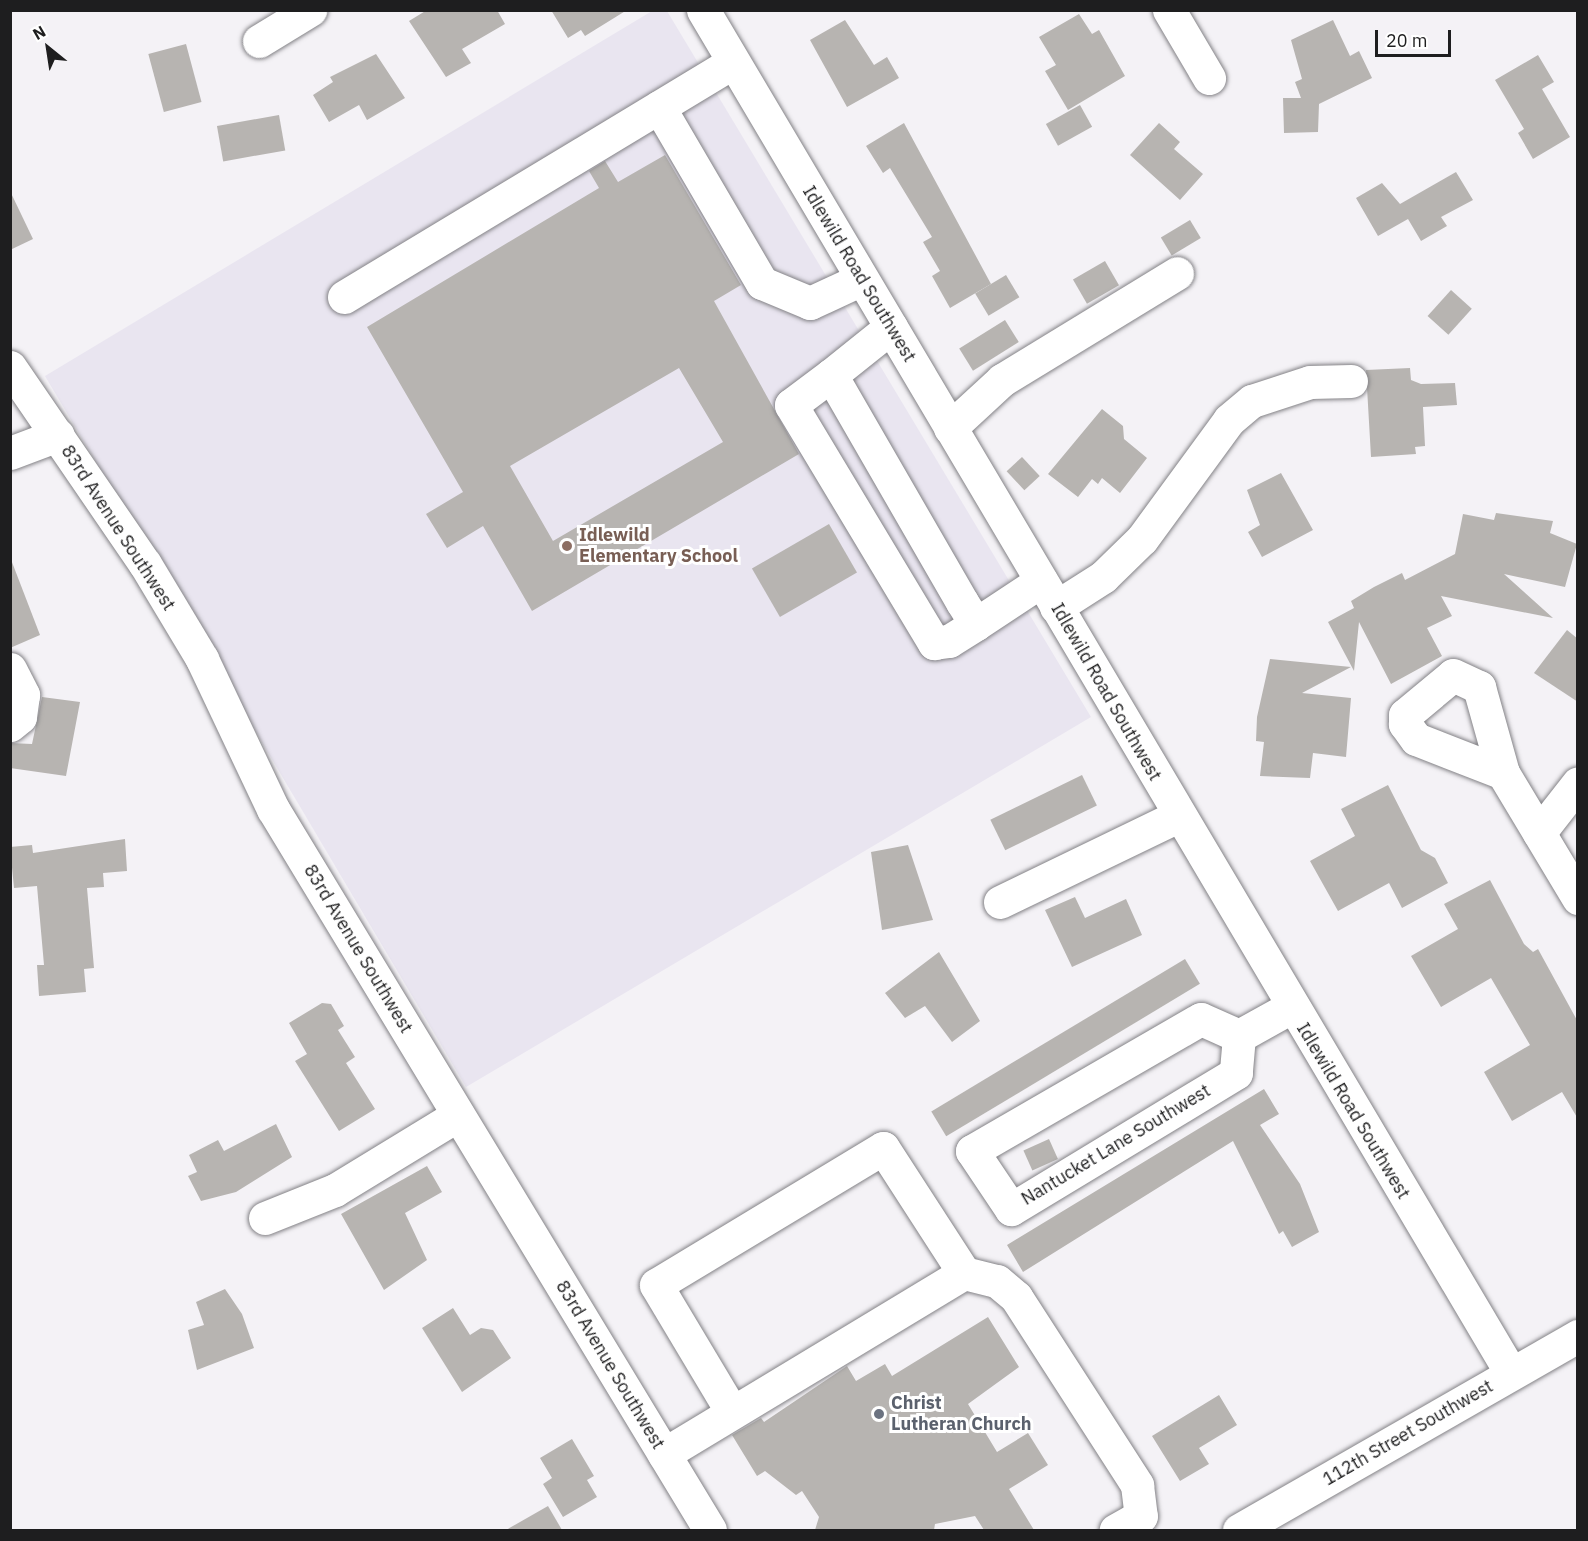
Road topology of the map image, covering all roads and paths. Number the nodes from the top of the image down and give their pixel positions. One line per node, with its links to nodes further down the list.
1 (310, 10): 4 (street)
2 (703, 10): 5 (street, Idlewild Road Southwest)
3 (1169, 10): 6 (street)
4 (260, 40)
5 (734, 62): 7 (street); 9 (street, Idlewild Road Southwest)
6 (1209, 78)
7 (659, 107): 9 (street); 10 (street)
8 (1177, 273): 15 (street)
9 (862, 279): 11 (street, Idlewild Road Southwest)
10 (344, 297)
11 (891, 327): 13 (street); 15 (street, Idlewild Road Southwest)
12 (10, 367): 16 (street, 83rd Avenue Southwest)
13 (831, 375): 19 (street); 19 (street)
14 (1351, 381): 18 (street)
15 (950, 428): 18 (street, Idlewild Road Southwest)
16 (58, 435): 17 (street); 30 (street, 83rd Avenue Southwest)
17 (10, 453)
18 (1048, 594): 19 (street); 24 (street, Idlewild Road Southwest)
19 (976, 624)
20 (10, 669): 21 (street)
21 (10, 725)
22 (1503, 773): 25 (street)
23 (1578, 783): 25 (street)
24 (1178, 816): 27 (street); 28 (street, Idlewild Road Southwest)
25 (1539, 833): 26 (street)
26 (1578, 898)
27 (1000, 902)
28 (1291, 1007): 29 (street); 34 (street, Idlewild Road Southwest)
29 (1239, 1036): 29 (street, Nantucket Lane Southwest)
30 (458, 1115): 31 (street); 36 (street, 83rd Avenue Southwest)
31 (265, 1218)
32 (964, 1273): 35 (street); 35 (street); 38 (street)
33 (1578, 1335): 34 (street, 112th Street Southwest)
34 (1511, 1373): 39 (street, 112th Street Southwest)
35 (732, 1412): 36 (street)
36 (664, 1454): 37 (street, 83rd Avenue Southwest)
37 (710, 1530)
38 (1116, 1530)
39 (1239, 1530)

